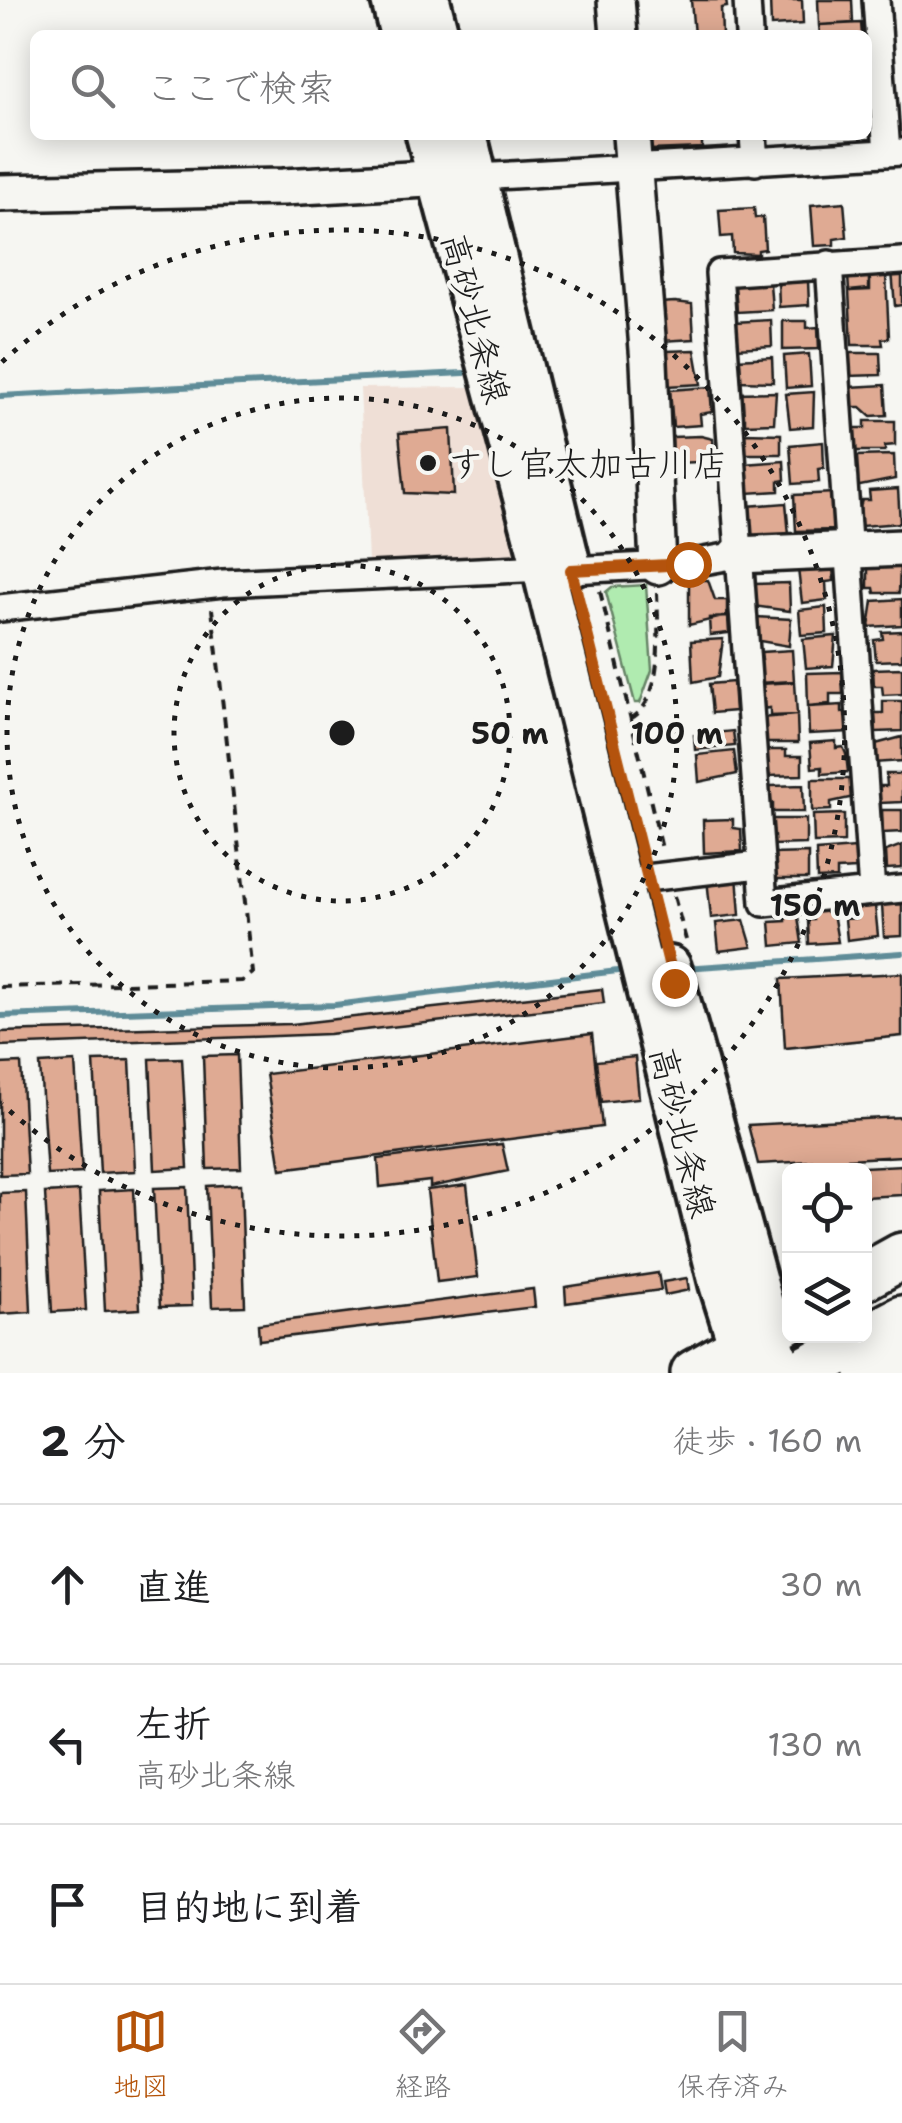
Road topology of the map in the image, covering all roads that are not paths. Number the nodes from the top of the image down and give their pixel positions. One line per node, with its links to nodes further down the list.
1 (392, 0): 6 (main road)
2 (429, 0): 7 (main road)
3 (616, 0): 8 (street)
4 (748, 0): 9 (street)
5 (876, 0): 14 (street)
6 (400, 30)
7 (437, 30)
8 (619, 30)
9 (749, 30)
10 (428, 140): 16 (main road, 高砂北条線)
11 (467, 140): 17 (main road, 高砂北条線)
12 (754, 140): 15 (street)
13 (632, 151): 15 (street); 17 (street); 24 (street)
14 (894, 153): 15 (street)
15 (755, 162)
16 (438, 177): 17 (street); 18 (street); 25 (main road, 高砂北条線)
17 (478, 177): 25 (main road, 高砂北条線)
18 (0, 193)
19 (902, 261): 20 (street)
20 (829, 264): 22 (street); 23 (street)
21 (902, 548): 22 (street)
22 (848, 552): 23 (street); 30 (street)
23 (737, 554): 24 (street); 27 (street)
24 (673, 566): 25 (street)
25 (572, 574): 26 (street); 28 (main road, 高砂北条線); 31 (main road, 高砂北条線)
26 (0, 608)
27 (759, 866): 28 (street); 30 (street)
28 (658, 877): 31 (main road, 高砂北条線)
29 (902, 889): 30 (street)
30 (872, 892)
31 (663, 966): 37 (main road, 高砂北条線)
32 (902, 1256): 33 (highway)
33 (872, 1273)
34 (902, 1276): 35 (highway)
35 (872, 1293)
36 (902, 1319): 40 (highway)
37 (763, 1349): 39 (highway)
38 (902, 1355): 41 (highway)
39 (694, 1373)
40 (800, 1373)
41 (869, 1373)

